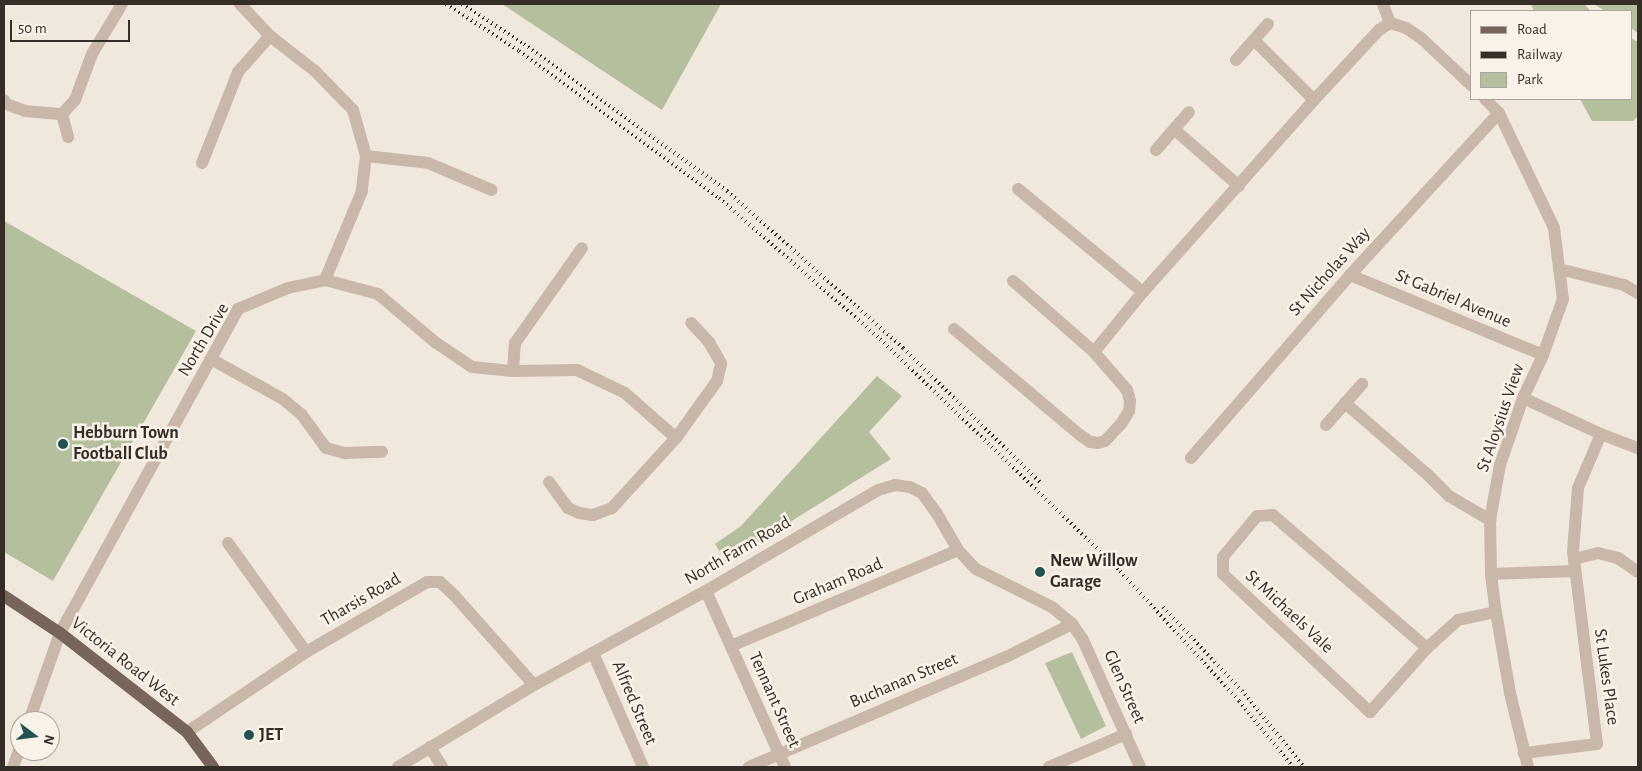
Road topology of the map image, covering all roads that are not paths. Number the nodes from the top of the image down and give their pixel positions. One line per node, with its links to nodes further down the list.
1 (122, 4): 15 (street)
2 (240, 4): 6 (street)
3 (1384, 5): 4 (street)
4 (1390, 23): 9 (street); 11 (street)
5 (1268, 24): 7 (street)
6 (270, 36): 19 (street); 20 (street)
7 (1254, 40): 8 (street); 11 (street)
8 (1236, 60)
9 (1470, 84)
10 (4, 100): 15 (street)
11 (1314, 100): 21 (street)
12 (1486, 100): 14 (street, St Aloysius View)
13 (1189, 112): 16 (street)
14 (1499, 113): 25 (street, St Aloysius View); 26 (street, St Nicholas Way)
15 (62, 114): 17 (street)
16 (1175, 130): 18 (street); 21 (street)
17 (68, 137)
18 (1156, 150)
19 (366, 156): 23 (street); 27 (street)
20 (202, 163)
21 (1240, 186): 29 (street)
22 (1018, 189): 29 (street)
23 (492, 190)
24 (582, 248): 36 (street)
25 (1559, 269): 30 (street); 34 (street, St Aloysius View)
26 (1350, 275): 34 (street, St Gabriel Avenue); 45 (street, St Nicholas Way)
27 (325, 280): 35 (street, North Drive); 36 (street, North Drive)
28 (1013, 282): 33 (street)
29 (1143, 292): 33 (street)
30 (1638, 293)
31 (691, 323): 42 (street)
32 (954, 329): 33 (street)
33 (1094, 352)
34 (1542, 355): 38 (street, St Aloysius View)
35 (211, 359): 44 (street); 57 (street, North Drive)
36 (513, 371): 42 (street, North Drive)
37 (1362, 384): 39 (street)
38 (1523, 398): 41 (street); 47 (street, St Aloysius View)
39 (1344, 403): 40 (street); 47 (street)
40 (1326, 425)
41 (1601, 434): 43 (street); 50 (street, St Lukes Place)
42 (676, 438): 46 (street)
43 (1638, 448)
44 (382, 452)
45 (1191, 458)
46 (550, 482)
47 (1490, 520): 52 (street, St Aloysius View)
48 (228, 543): 60 (street)
49 (958, 550): 53 (street, North Farm Road); 56 (street, North Farm Road); 58 (street, Graham Road)
50 (1574, 565): 51 (street); 52 (street); 67 (street, St Lukes Place)
51 (1638, 572)
52 (1491, 574): 55 (street, St Aloysius View)
53 (706, 591): 58 (street, Tennant Street); 61 (street, North Farm Road)
54 (4, 596): 57 (main road, Victoria Road West)
55 (1496, 612): 59 (street, St Michaels Vale); 67 (street, St Aloysius View)
56 (1072, 624): 65 (street, Glen Street); 68 (street, Buchanan Street)
57 (60, 633): 63 (street, North Drive); 64 (main road, Victoria Road West)
58 (731, 646): 68 (street, Tennant Street)
59 (1427, 648): 59 (street, St Michaels Vale)
60 (306, 652): 62 (street, Tharsis Road); 64 (street, Tharsis Road)
61 (593, 652): 62 (street, North Farm Road); 72 (street, Alfred Street)
62 (534, 685): 66 (street, North Farm Road)
63 (33, 711)
64 (186, 732): 69 (main road, Victoria Road West)
65 (1126, 734): 75 (street); 76 (street, Glen Street)
66 (430, 747): 70 (street, North Farm Road); 71 (street)
67 (1524, 753): 77 (street, St Aloysius View)
68 (780, 754): 73 (street, Buchanan Street); 74 (street, Tennant Street)
69 (213, 767)
70 (398, 767)
71 (442, 767)
72 (643, 767)
73 (749, 767)
74 (785, 767)
75 (1049, 767)
76 (1140, 767)
77 (1528, 767)

